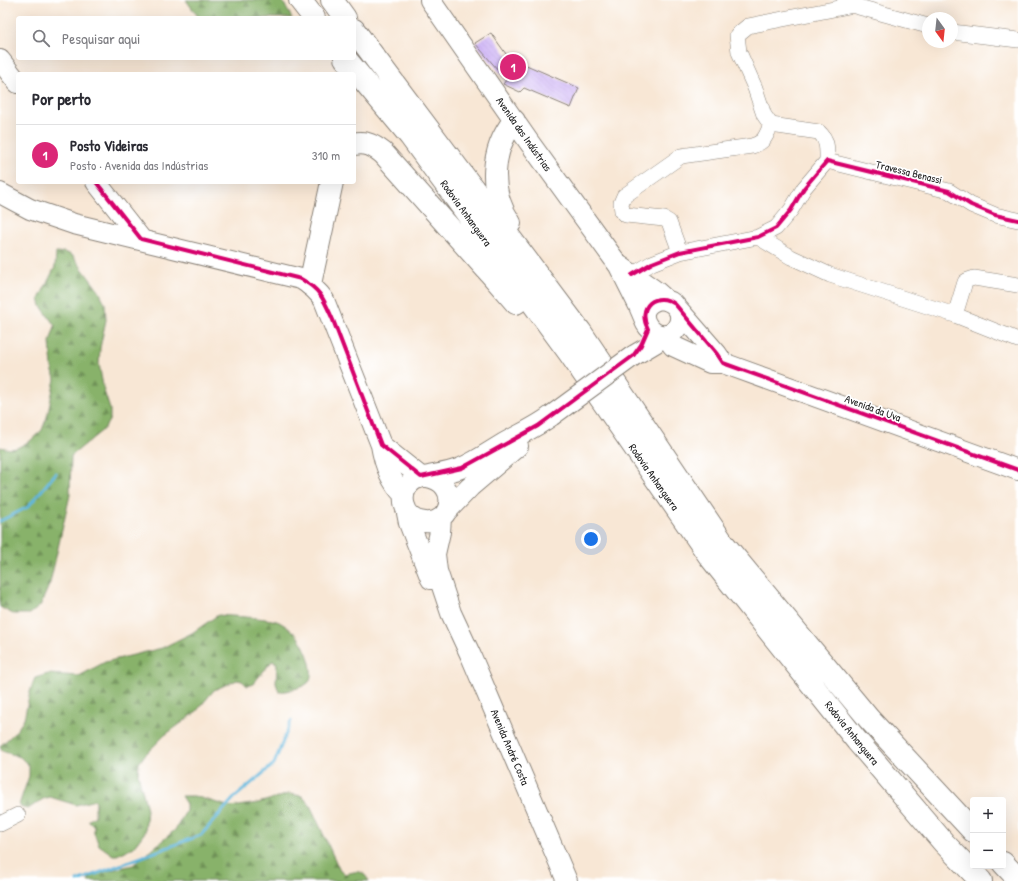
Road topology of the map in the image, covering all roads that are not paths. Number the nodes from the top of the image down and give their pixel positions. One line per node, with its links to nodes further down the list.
1 (300, 0): 7 (highway)
2 (332, 0): 8 (highway)
3 (430, 0): 9 (main road, Avenida das Indústrias)
4 (440, 0): 9 (main road)
5 (833, 0): 6 (street)
6 (854, 5): 10 (street); 18 (street)
7 (312, 16)
8 (344, 16)
9 (446, 22): 17 (main road, Avenida das Indústrias)
10 (922, 24)
11 (356, 33): 36 (highway, Rodovia Anhanguera)
12 (958, 33): 13 (street)
13 (1018, 40)
14 (0, 60): 16 (main road)
15 (347, 60): 38 (highway, Rodovia Anhanguera)
16 (16, 80)
17 (514, 121): 30 (main road, Avenida das Indústrias); 36 (highway)
18 (771, 125): 20 (street); 29 (street)
19 (356, 143): 38 (highway)
20 (827, 161): 25 (street, Travessa Benassi); 27 (street)
21 (98, 184): 24 (main road)
22 (332, 184): 31 (highway)
23 (0, 193): 26 (main road)
24 (113, 203): 26 (main road); 28 (main road)
25 (1018, 220)
26 (98, 229): 28 (main road)
27 (758, 237): 29 (street); 34 (street)
28 (141, 239): 31 (main road)
29 (680, 252): 30 (street)
30 (626, 270): 33 (main road, Avenida das Indústrias); 35 (main road, Avenida das Indústrias)
31 (310, 284): 41 (main road)
32 (1018, 285): 34 (street)
33 (672, 304): 35 (main road); 35 (main road); 39 (main road, Avenida das Indústrias)
34 (955, 315): 37 (street)
35 (655, 330): 39 (main road, Avenida da Uva); 40 (main road, bridge)
36 (580, 331): 49 (highway, Rodovia Anhanguera)
37 (1018, 340)
38 (570, 354): 53 (highway, Rodovia Anhanguera)
39 (723, 363): 42 (main road, Avenida da Uva)
40 (544, 421): 43 (main road); 45 (main road)
41 (381, 445): 43 (main road); 44 (main road)
42 (1018, 470)
43 (424, 477): 44 (main road); 45 (main road)
44 (405, 504): 45 (main road); 46 (main road)
45 (443, 515): 46 (main road)
46 (451, 613): 52 (main road, Avenida André Costa)
47 (18, 815): 48 (street)
48 (0, 824)
49 (970, 828)
50 (1006, 866): 51 (highway)
51 (1018, 879)
52 (567, 881)
53 (982, 881)

